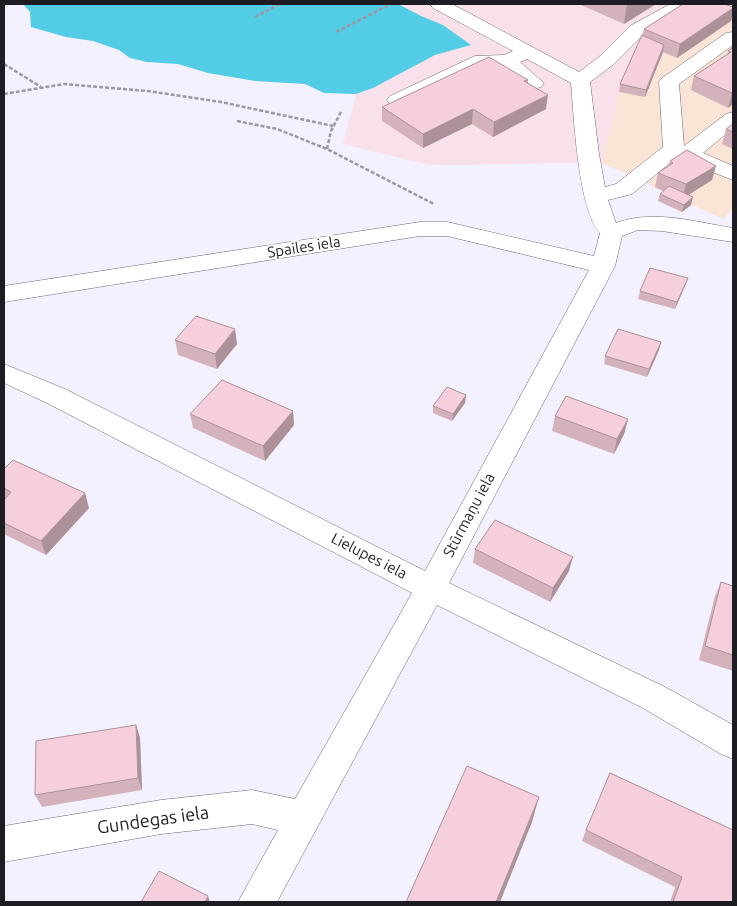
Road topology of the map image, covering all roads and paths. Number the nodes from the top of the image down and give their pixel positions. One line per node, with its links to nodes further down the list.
1 (280, 4): 5 (path)
2 (389, 4): 6 (path)
3 (439, 4): 8 (street)
4 (683, 4): 11 (street)
5 (255, 16)
6 (336, 32)
7 (733, 37): 21 (street)
8 (529, 51): 9 (street); 11 (street)
9 (508, 61): 12 (street); 15 (street)
10 (4, 64): 13 (path)
11 (580, 80): 23 (street)
12 (534, 83)
13 (42, 88): 14 (path); 19 (path)
14 (4, 94)
15 (396, 100)
16 (342, 110): 19 (path)
17 (733, 118): 21 (street)
18 (237, 121): 20 (path)
19 (333, 126): 20 (path)
20 (327, 149): 24 (path)
21 (681, 152): 22 (street); 23 (street)
22 (733, 174)
23 (596, 196): 25 (street)
24 (447, 229): 27 (street, Spailes iela); 28 (street, Spailes iela)
25 (612, 232): 26 (street); 27 (street, Stūrmaņu iela)
26 (733, 235)
27 (603, 266): 30 (street, Stūrmaņu iela)
28 (4, 294)
29 (4, 373): 30 (street, Lielupes iela)
30 (431, 588): 31 (street, Lielupes iela); 32 (street, Stūrmaņu iela)
31 (733, 743)
32 (303, 818): 33 (street, Gundegas iela); 34 (street, Stūrmaņu iela)
33 (4, 844)
34 (257, 902)

